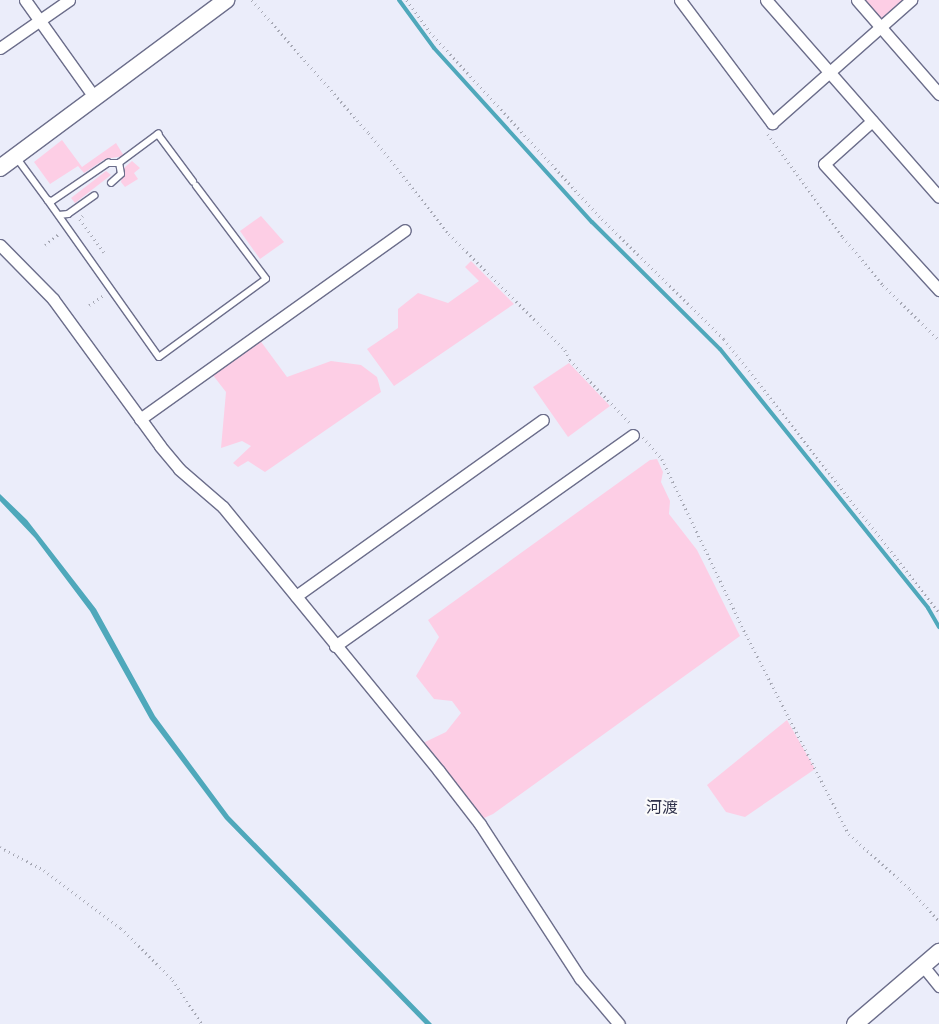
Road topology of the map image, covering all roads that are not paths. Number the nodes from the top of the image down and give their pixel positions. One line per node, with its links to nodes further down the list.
1 (25, 0): 8 (street)
2 (69, 0): 8 (street)
3 (226, 0): 13 (street)
4 (680, 0): 11 (street)
5 (766, 0): 11 (street)
6 (857, 0): 9 (street)
7 (911, 0): 9 (street)
8 (39, 20): 10 (street); 13 (street)
9 (880, 27): 11 (street); 12 (street)
10 (0, 48)
11 (828, 72): 14 (street)
12 (939, 94)
13 (95, 98): 15 (street)
14 (872, 121): 20 (street); 25 (street)
15 (16, 156): 17 (street); 21 (lane)
16 (119, 163): 18 (lane); 21 (lane); 22 (lane)
17 (0, 168)
18 (111, 183)
19 (94, 196): 22 (lane)
20 (939, 197)
21 (48, 200): 22 (lane)
22 (59, 215)
23 (405, 230): 26 (street)
24 (0, 245): 26 (street)
25 (939, 290)
26 (140, 420): 29 (street)
27 (543, 420): 29 (street)
28 (633, 435): 30 (street)
29 (296, 596): 30 (street)
30 (335, 646): 35 (street)
31 (939, 952): 32 (street)
32 (923, 966): 33 (street); 34 (street)
33 (939, 986)
34 (860, 1022)
35 (619, 1024)

